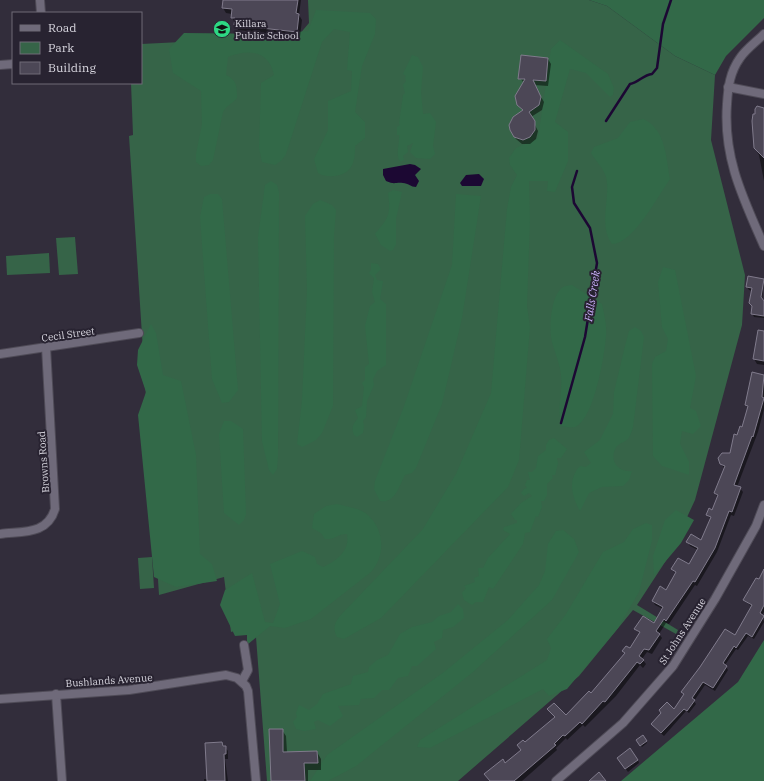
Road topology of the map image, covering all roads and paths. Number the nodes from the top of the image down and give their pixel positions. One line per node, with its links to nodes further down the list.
1 (40, 0): 2 (street)
2 (41, 12)
3 (764, 34): 6 (street)
4 (12, 64): 5 (street)
5 (0, 65)
6 (728, 87): 7 (street); 8 (street)
7 (764, 94)
8 (764, 246)
9 (140, 333): 10 (street, Cecil Street)
10 (46, 347): 11 (street, Cecil Street); 13 (street, Browns Road)
11 (0, 354)
12 (764, 505): 20 (street, St Johns Avenue)
13 (0, 534)
14 (244, 645): 15 (street)
15 (242, 681): 16 (street, Bushlands Avenue); 19 (street)
16 (56, 694): 17 (street, Bushlands Avenue); 18 (street)
17 (0, 699)
18 (62, 781)
19 (256, 781)
20 (556, 781)

